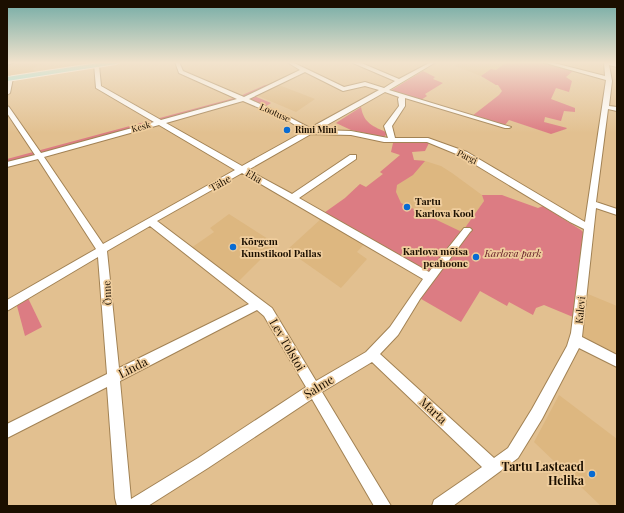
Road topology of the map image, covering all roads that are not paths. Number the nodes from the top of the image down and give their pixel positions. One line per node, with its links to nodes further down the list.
1 (98, 86): 15 (street, Eha)
2 (213, 86): 11 (street, Lootuse)
3 (269, 86): 11 (street, Kesk)
4 (337, 86): 5 (street)
5 (357, 86)
6 (372, 86): 9 (street)
7 (391, 86): 9 (street, Tähe)
8 (608, 86): 12 (street, Kalevi)
9 (385, 90): 10 (street); 17 (street, Tähe)
10 (403, 96): 16 (street); 18 (street)
11 (241, 98): 15 (street, Kesk); 17 (street, Lootuse)
12 (605, 107): 14 (street); 25 (street, Kalevi)
13 (7, 108): 19 (street, Õnne)
14 (617, 110)
15 (155, 121): 19 (street, Kesk); 23 (street, Eha)
16 (507, 127)
17 (314, 130): 18 (street, Pargi); 23 (street, Tähe)
18 (392, 140): 28 (street, Pargi)
19 (38, 153): 21 (street, Kesk); 22 (street, Kesk); 30 (street, Õnne)
20 (353, 157): 24 (street)
21 (7, 159)
22 (7, 165)
23 (244, 170): 24 (street, Eha); 27 (street, Tähe)
24 (292, 198): 31 (street, Eha)
25 (592, 204): 26 (street); 28 (street, Kalevi)
26 (617, 212)
27 (150, 221): 30 (street, Tähe); 32 (street, Lev Tolstoi)
28 (589, 228): 34 (street, Kalevi)
29 (467, 230): 31 (street, Salme)
30 (102, 249): 33 (street, Tähe); 37 (street, Õnne)
31 (430, 278): 35 (street, Salme)
32 (259, 304): 37 (street, Linda); 38 (street, Lev Tolstoi)
33 (7, 306)
34 (575, 340): 36 (street); 40 (street, Kalevi)
35 (372, 354): 38 (street, Salme); 40 (street, Marta)
36 (617, 361)
37 (113, 378): 39 (street, Linda); 41 (street, Õnne)
38 (314, 390): 42 (street, Salme); 43 (street, Lev Tolstoi)
39 (7, 431)
40 (493, 468): 44 (street, Kalevi)
41 (125, 506)
42 (134, 506)
43 (383, 506)
44 (440, 506)

